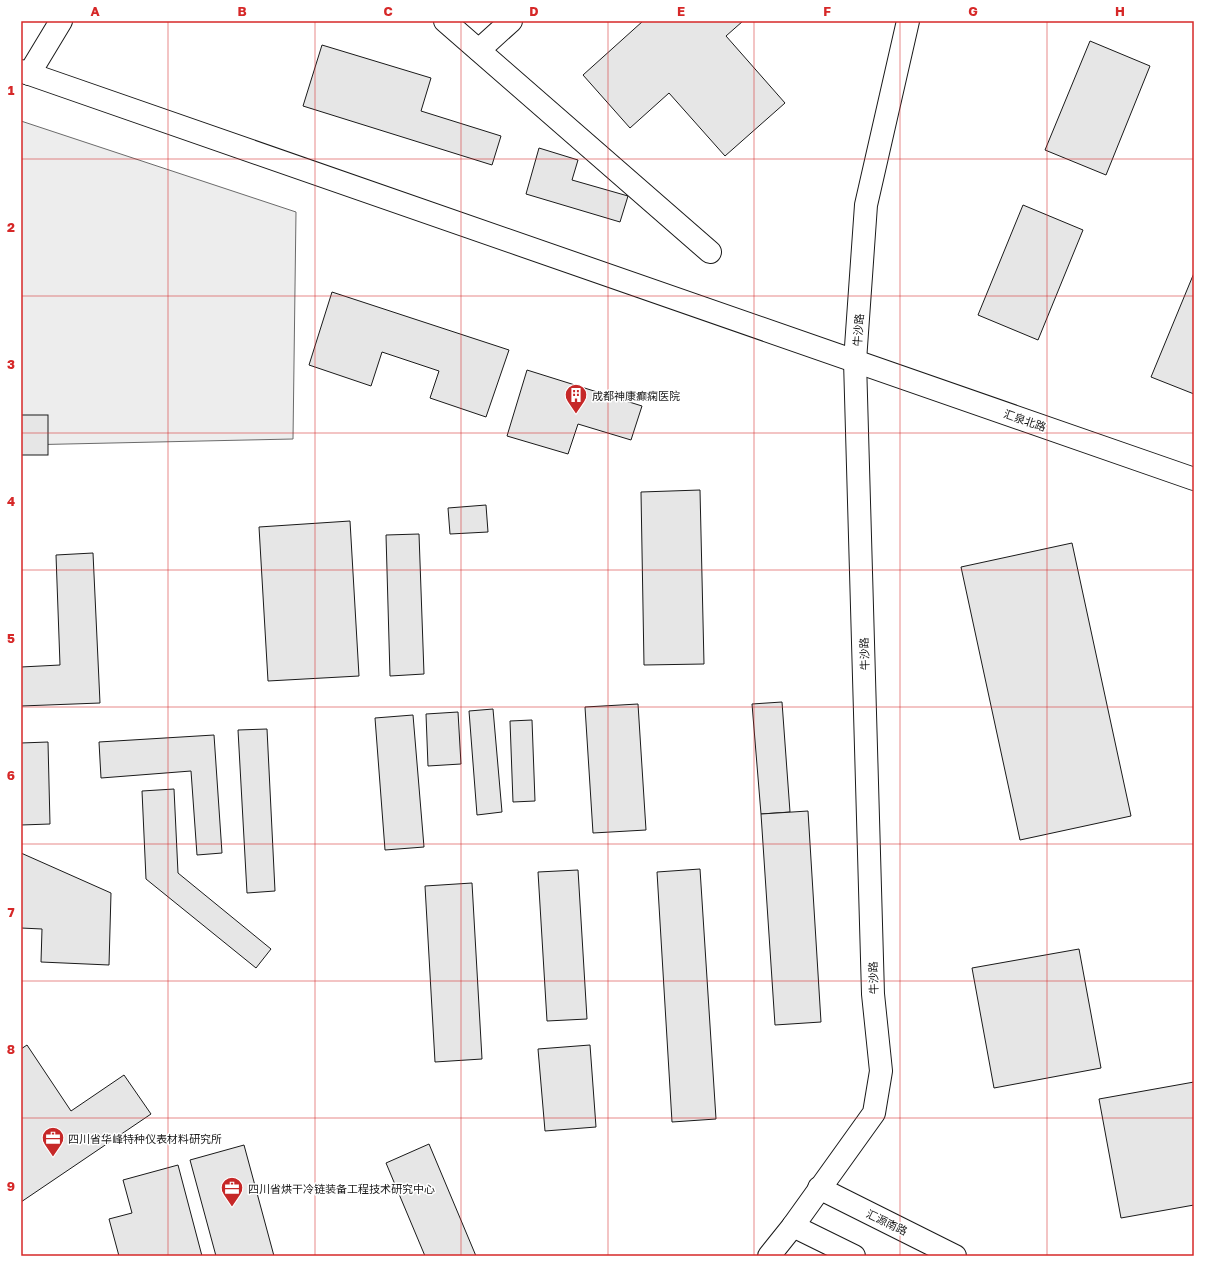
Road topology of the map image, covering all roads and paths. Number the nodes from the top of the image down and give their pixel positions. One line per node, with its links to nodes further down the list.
1 (61, 21): 6 (street)
2 (445, 21): 5 (street)
3 (511, 21): 5 (street)
4 (908, 21): 8 (street, 牛沙路)
5 (479, 50): 7 (street)
6 (25, 72): 8 (street, 汇泉北路)
7 (710, 252)
8 (856, 361): 9 (street, 汇泉北路); 10 (street, 牛沙路)
9 (1194, 479)
10 (819, 1188): 11 (street, 牛沙路); 14 (street, 汇源南路)
11 (793, 1226): 12 (street, 牛沙路); 13 (street)
12 (769, 1256)
13 (854, 1256)
14 (955, 1256)

